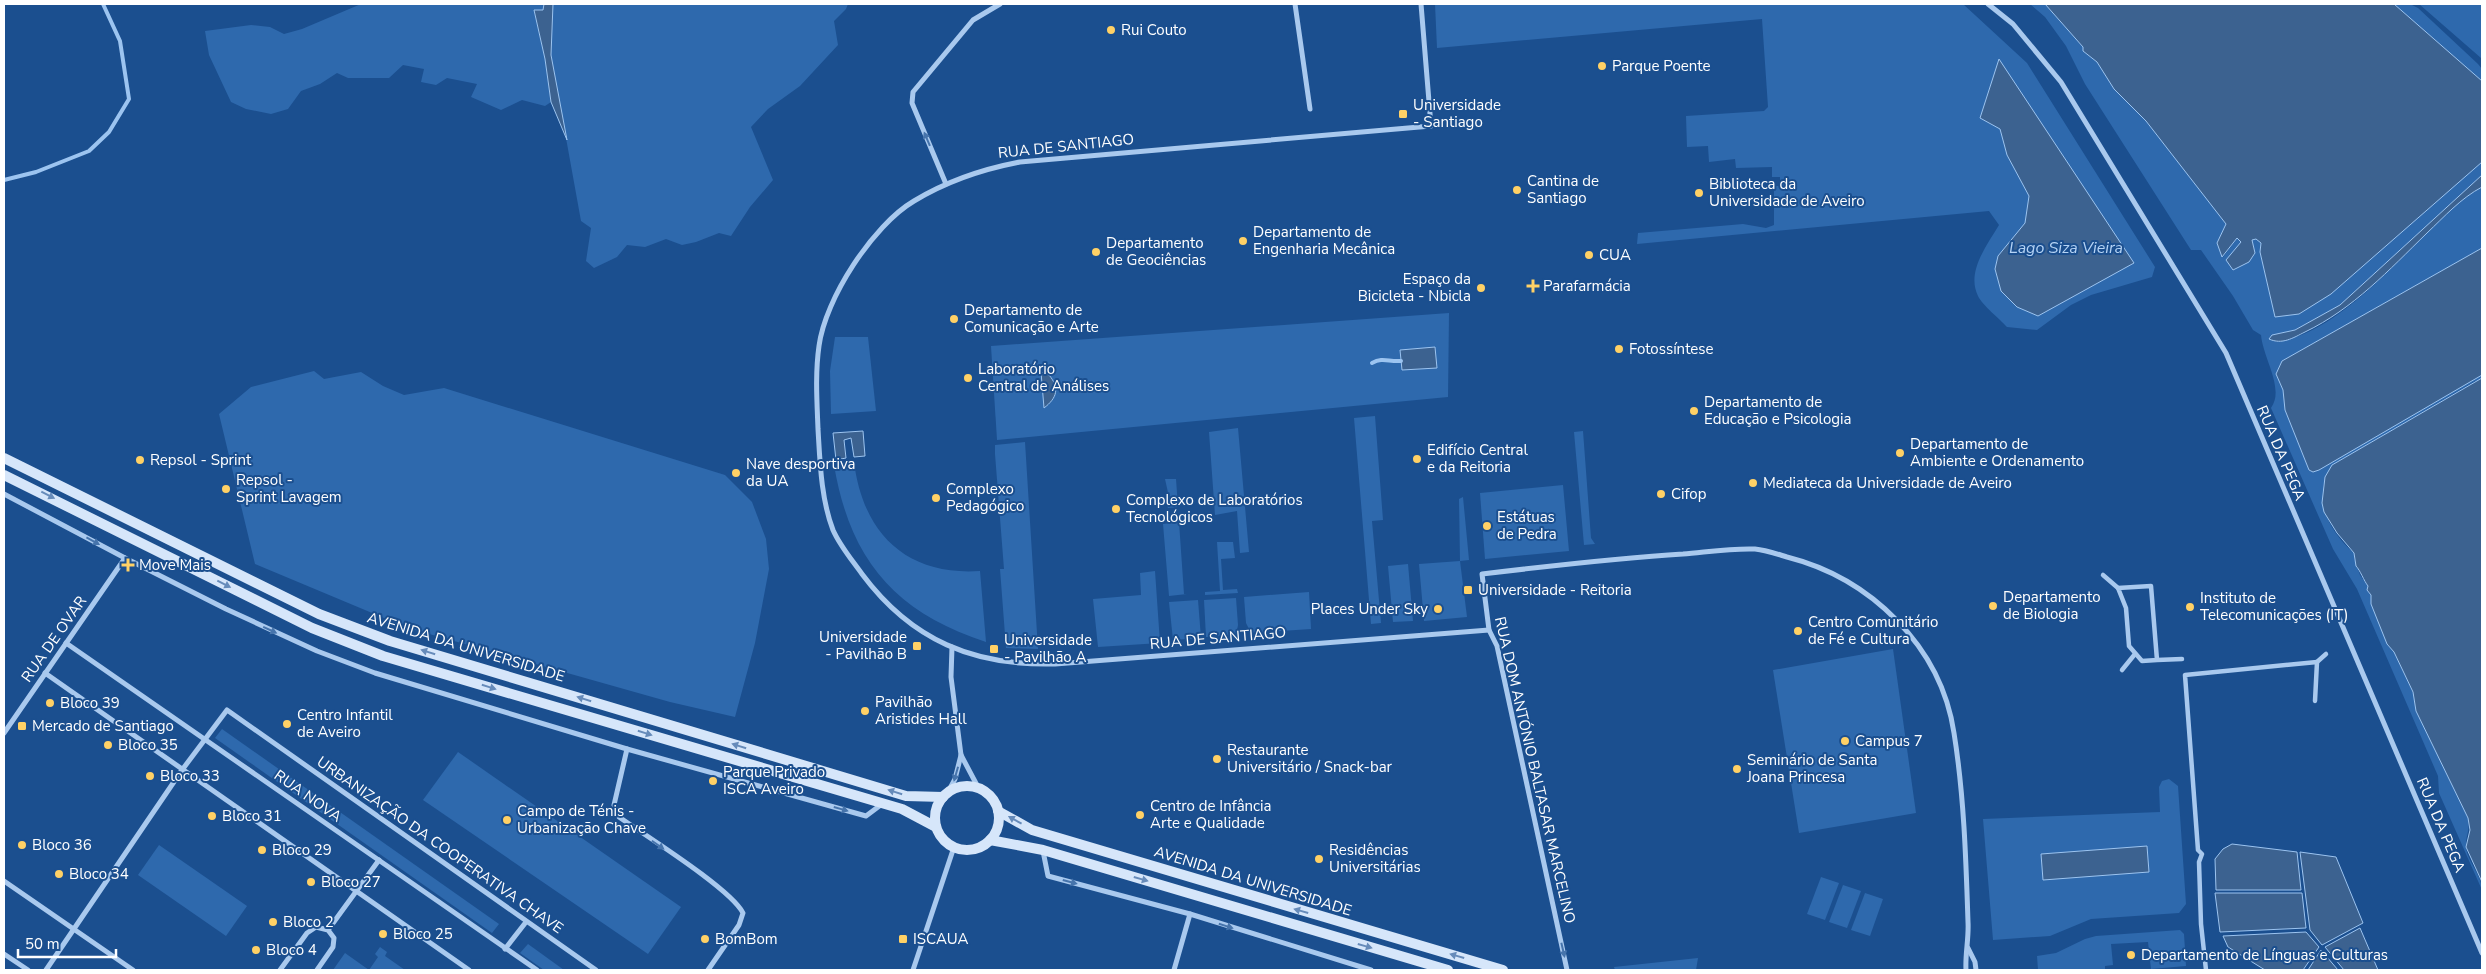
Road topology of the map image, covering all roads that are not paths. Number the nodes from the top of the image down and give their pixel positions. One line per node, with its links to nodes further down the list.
1 (1000, 4): 6 (street, one-way to 1)
2 (1295, 4): 5 (street)
3 (1421, 4): 6 (street, RUA DE SANTIAGO)
4 (1988, 4): 46 (street, RUA DA PEGA)
5 (1310, 109)
6 (946, 184): 15 (street, RUA DE SANTIAGO)
7 (4, 458): 30 (main road, AVENIDA DA UNIVERSIDADE, one-way to 7)
8 (4, 475): 31 (main road, AVENIDA DA UNIVERSIDADE, one-way to 31)
9 (4, 494): 10 (street, one-way to 10)
10 (125, 558): 14 (street, RUA DE OVAR); 26 (street, one-way to 26)
11 (2103, 575): 12 (street)
12 (2118, 588): 16 (street); 19 (street)
13 (1489, 630): 15 (street, RUA DE SANTIAGO); 44 (street, RUA DOM ANTÓNIO BALTASAR MARCELINO); 62 (street, RUA DOM ANTÓNIO BALTASAR MARCELINO, one-way to 62)
14 (66, 643): 22 (street, RUA DE OVAR); 25 (street, RUA NOVA)
15 (952, 647): 27 (street)
16 (2135, 654): 19 (street); 21 (street)
17 (2326, 654): 20 (street)
18 (2182, 658): 19 (street)
19 (2157, 660)
20 (2317, 662): 23 (street); 65 (street)
21 (2122, 670)
22 (45, 673): 24 (street, RUA DE OVAR); 28 (street)
23 (2315, 701)
24 (4, 733)
25 (205, 740): 28 (street); 37 (street, RUA NOVA); 41 (street, URBANIZAÇÃO DA COOPERATIVA CHAVE)
26 (627, 749): 31 (street, one-way to 31); 56 (street, one-way to 56)
27 (961, 755): 29 (street); 30 (street, one-way to 30)
28 (182, 770): 39 (street); 42 (street)
29 (979, 789): 30 (main road); 32 (main road)
30 (946, 795): 33 (main road)
31 (882, 804): 33 (main road, AVENIDA DA UNIVERSIDADE)
32 (998, 811): 34 (main road); 61 (main road, AVENIDA DA UNIVERSIDADE, one-way to 32)
33 (936, 827): 35 (main road)
34 (990, 840): 35 (main road); 36 (main road, AVENIDA DA UNIVERSIDADE)
35 (954, 847): 57 (street)
36 (1043, 850): 40 (street, one-way to 40); 60 (main road, AVENIDA DA UNIVERSIDADE, one-way to 60)
37 (379, 860): 39 (street); 45 (street, RUA NOVA)
38 (4, 881): 42 (street)
39 (356, 891): 43 (street); 53 (street)
40 (1190, 914): 58 (street); 59 (street, one-way to 59)
41 (526, 922): 45 (street); 55 (street, URBANIZAÇÃO DA COOPERATIVA CHAVE)
42 (74, 929): 49 (street); 50 (street)
43 (328, 930): 51 (street); 52 (street)
44 (1968, 947): 63 (street); 64 (street)
45 (505, 949): 54 (street, RUA NOVA)
46 (2482, 953)
47 (4, 954): 48 (street)
48 (28, 970)
49 (46, 970)
50 (133, 970)
51 (280, 970)
52 (317, 970)
53 (468, 970)
54 (537, 970)
55 (596, 970)
56 (708, 970)
57 (913, 970)
58 (1174, 970)
59 (1371, 970)
60 (1448, 970)
61 (1503, 970)
62 (1567, 970)
63 (1966, 970)
64 (1976, 970)
65 (2206, 970)

